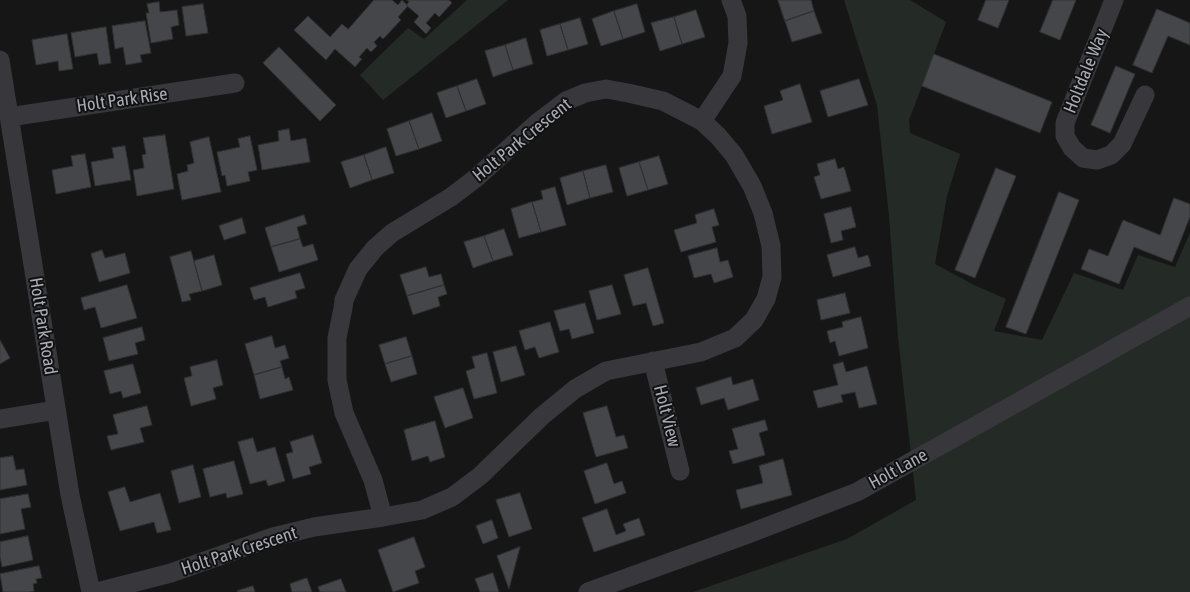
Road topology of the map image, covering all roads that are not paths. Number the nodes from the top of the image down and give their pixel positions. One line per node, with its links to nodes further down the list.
1 (731, 0): 7 (street)
2 (1114, 0): 5 (street, Holtdale Way)
3 (0, 60): 6 (street, Holt Park Road)
4 (235, 84): 6 (street, Holt Park Rise)
5 (1145, 95)
6 (9, 117): 10 (street, Holt Park Road)
7 (702, 121): 9 (street, Holt Park Crescent); 13 (street, Holt Park Crescent)
8 (1190, 306): 16 (street, Holt Lane)
9 (653, 361): 12 (street, Holt View); 13 (street, Holt Park Crescent)
10 (56, 410): 11 (street); 14 (street, Holt Park Road)
11 (0, 419)
12 (680, 471)
13 (382, 517): 15 (street, Holt Park Crescent)
14 (91, 592)
15 (97, 592)
16 (588, 592)

